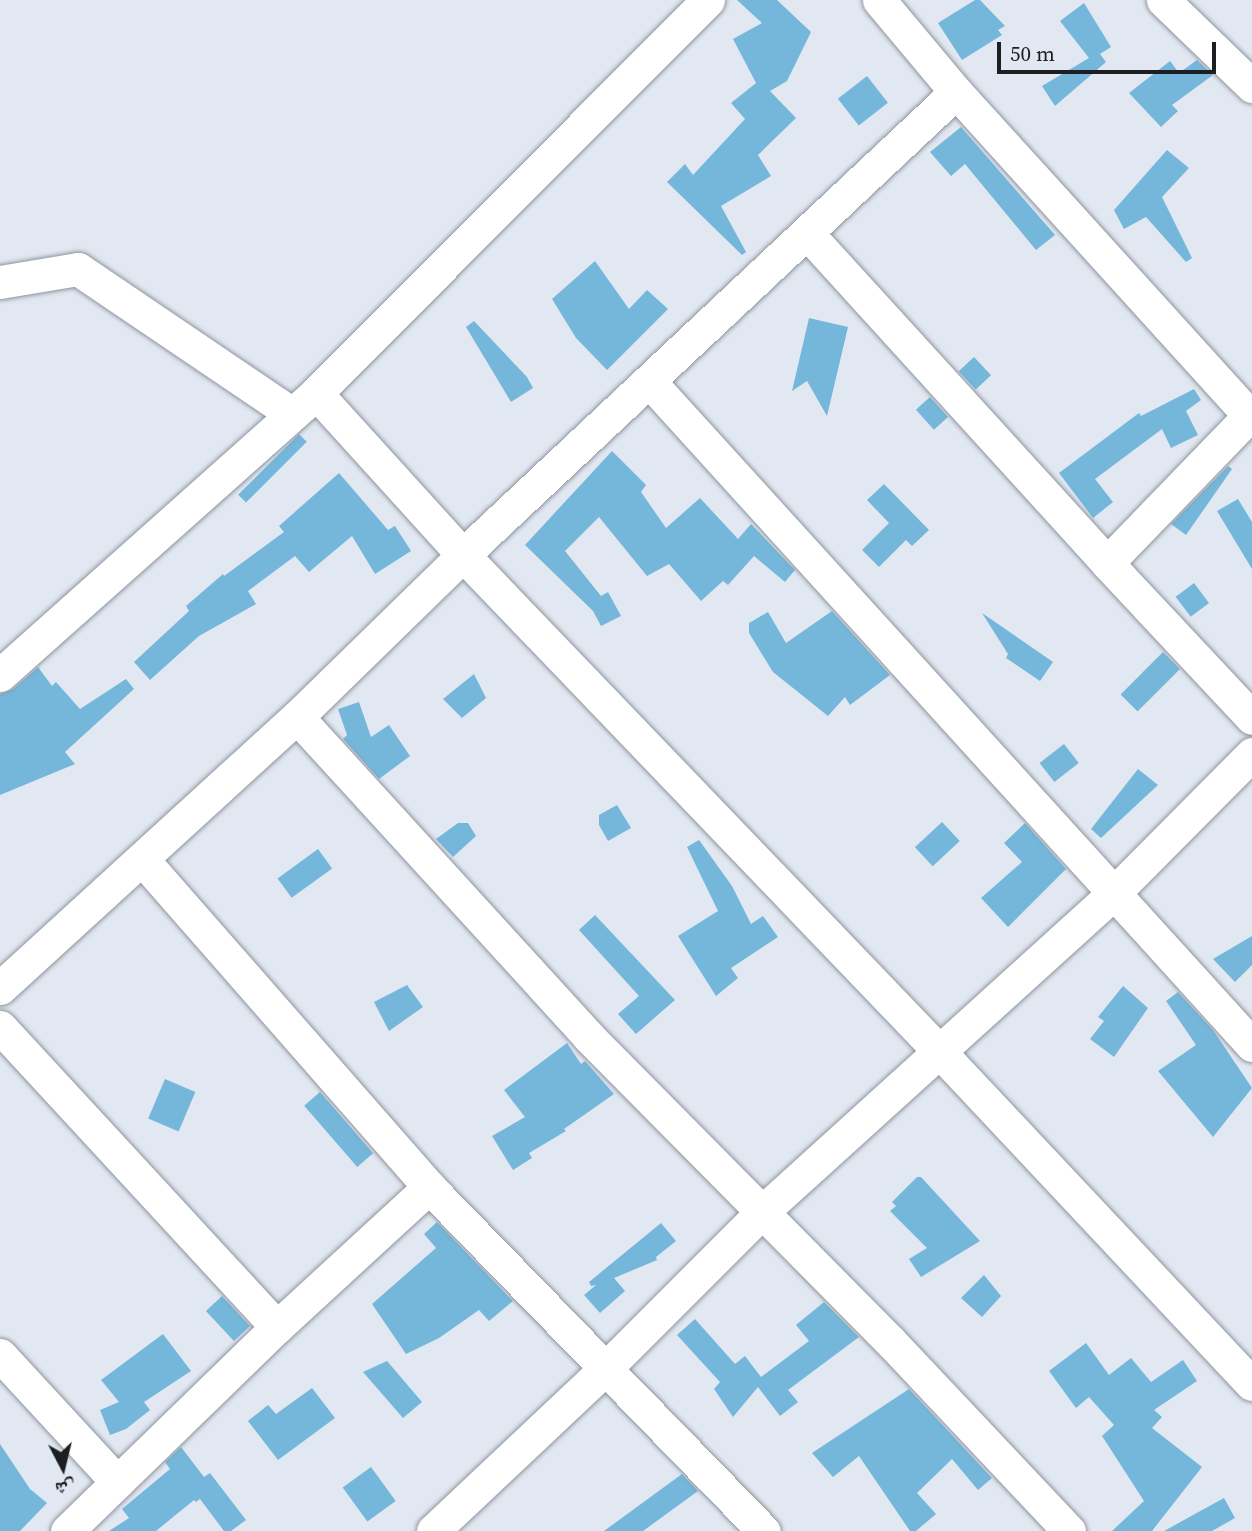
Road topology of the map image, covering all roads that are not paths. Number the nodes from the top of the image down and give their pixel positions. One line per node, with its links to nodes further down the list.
1 (708, 0): 9 (street)
2 (879, 0): 5 (street)
3 (1163, 0): 4 (street)
4 (1252, 86)
5 (956, 92): 6 (street); 10 (street)
6 (807, 233): 8 (street); 12 (street)
7 (0, 282): 9 (street)
8 (649, 381): 11 (street); 18 (street)
9 (304, 403): 11 (street); 13 (street)
10 (1251, 414): 12 (street)
11 (463, 555): 14 (street); 22 (street)
12 (1107, 563): 15 (street)
13 (0, 675)
14 (298, 717): 17 (street); 24 (street)
15 (1252, 718)
16 (1252, 754): 18 (street)
17 (142, 859): 19 (street); 23 (street)
18 (1114, 893): 21 (street); 22 (street)
19 (0, 988)
20 (0, 1027): 25 (street)
21 (1252, 1045)
22 (938, 1050): 24 (street); 28 (street)
23 (429, 1187): 25 (street); 27 (street)
24 (761, 1213): 27 (street); 33 (street)
25 (276, 1326): 29 (street)
26 (0, 1355): 29 (street)
27 (607, 1367): 31 (street); 32 (street)
28 (1252, 1384)
29 (117, 1482): 30 (street)
30 (67, 1531)
31 (433, 1531)
32 (764, 1531)
33 (1069, 1531)

